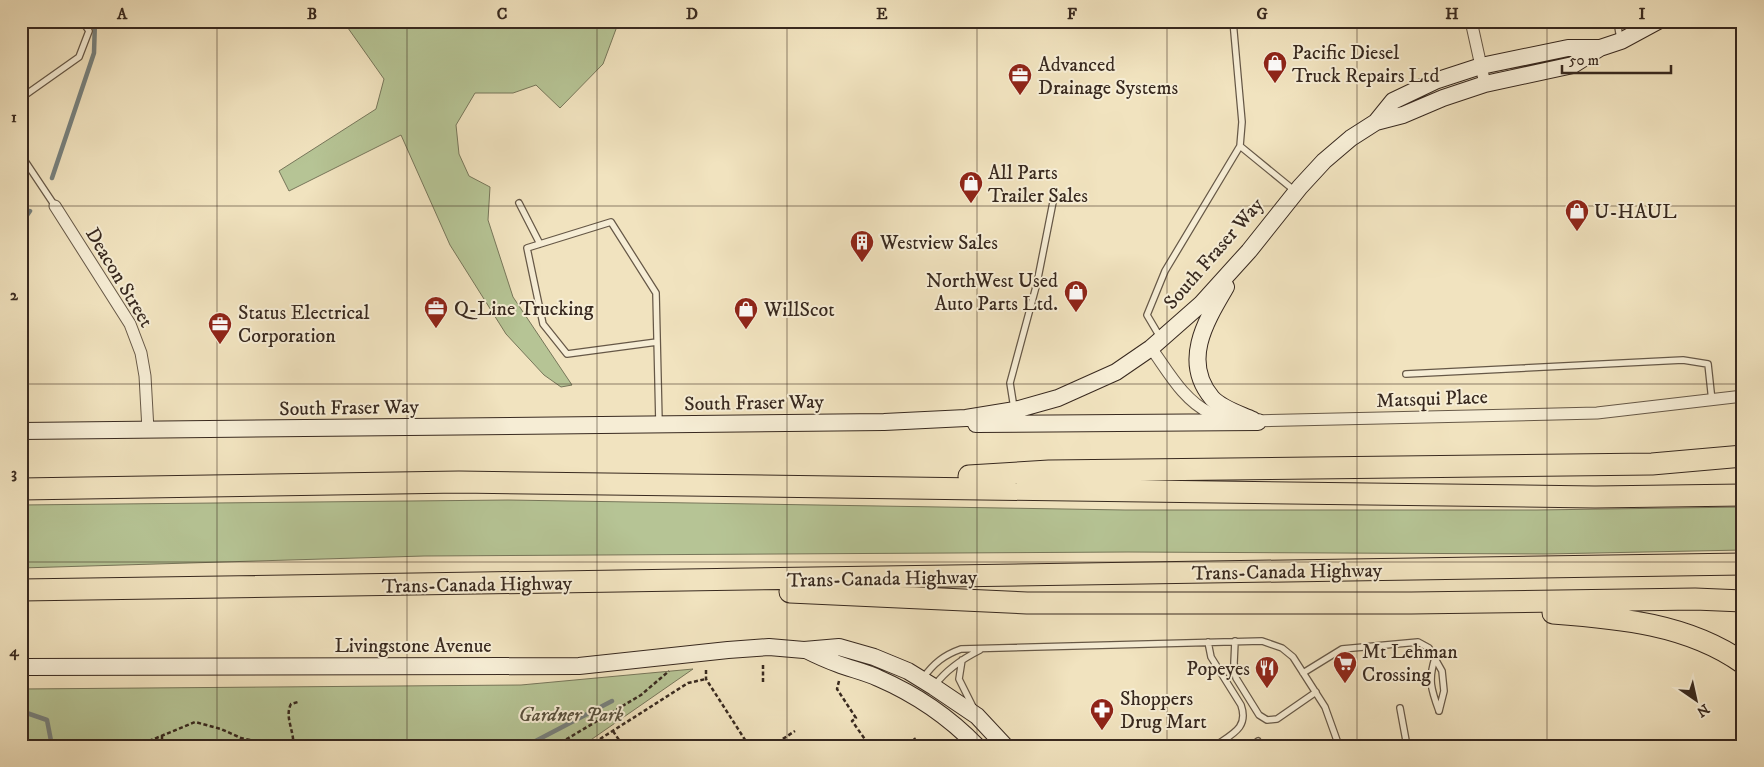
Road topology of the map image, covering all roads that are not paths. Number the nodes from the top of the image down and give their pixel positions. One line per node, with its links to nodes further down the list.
1 (82, 21): 10 (lane)
2 (1233, 21): 12 (lane)
3 (1471, 21): 8 (street)
4 (1617, 21): 6 (lane)
5 (1658, 21): 6 (street, South Fraser Way)
6 (1620, 41): 7 (street, South Fraser Way)
7 (1600, 48): 8 (street, South Fraser Way); 9 (street, South Fraser Way)
8 (1481, 66): 9 (street); 11 (street, South Fraser Way)
9 (1485, 84): 11 (street, South Fraser Way)
10 (21, 98)
11 (1376, 122): 14 (street, South Fraser Way)
12 (1240, 146): 14 (lane); 23 (lane)
13 (21, 155): 17 (lane)
14 (1295, 191): 19 (street, South Fraser Way)
15 (1055, 192): 27 (lane)
16 (519, 204): 18 (lane)
17 (55, 206): 31 (street, Deacon Street)
18 (540, 244): 22 (lane); 22 (lane)
19 (1249, 251): 23 (street, South Fraser Way); 29 (street)
20 (1743, 251): 21 (lane)
21 (1743, 257)
22 (657, 342): 30 (lane)
23 (1157, 344): 27 (street, South Fraser Way); 29 (street, Matsqui Place)
24 (1406, 374): 26 (lane)
25 (1743, 396): 26 (street, Matsqui Place)
26 (1712, 400): 29 (street, Matsqui Place)
27 (1015, 410): 28 (street, South Fraser Way)
28 (884, 422): 29 (street); 30 (street, South Fraser Way)
29 (1258, 422)
30 (659, 425): 31 (street, South Fraser Way)
31 (148, 430): 32 (street, South Fraser Way)
32 (21, 431)
33 (1743, 456): 34 (highway)
34 (819, 487): 35 (highway); 36 (highway)
35 (21, 489)
36 (1743, 495)
37 (1743, 564): 38 (highway, Trans-Canada Highway)
38 (592, 582): 39 (highway, Trans-Canada Highway); 41 (highway)
39 (21, 590)
40 (1743, 602): 41 (highway)
41 (1411, 603): 48 (highway)
42 (1235, 641): 43 (lane); 50 (lane); 52 (lane)
43 (1208, 642): 44 (lane); 58 (lane)
44 (982, 649): 47 (lane); 51 (lane)
45 (804, 650): 49 (street, Livingstone Avenue); 51 (street, Livingstone Avenue); 53 (street, Livingstone Avenue)
46 (1435, 658): 46 (lane); 50 (lane)
47 (962, 660): 51 (lane); 55 (lane)
48 (1743, 663)
49 (21, 667)
50 (1303, 673): 52 (lane)
51 (928, 683): 53 (street); 55 (street, Livingstone Avenue)
52 (1316, 692): 59 (lane)
53 (918, 700): 56 (street, Livingstone Avenue)
54 (1400, 708): 60 (lane)
55 (977, 716): 57 (street, Livingstone Avenue)
56 (977, 746)
57 (1005, 746)
58 (1215, 746)
59 (1339, 746)
60 (1407, 746)

